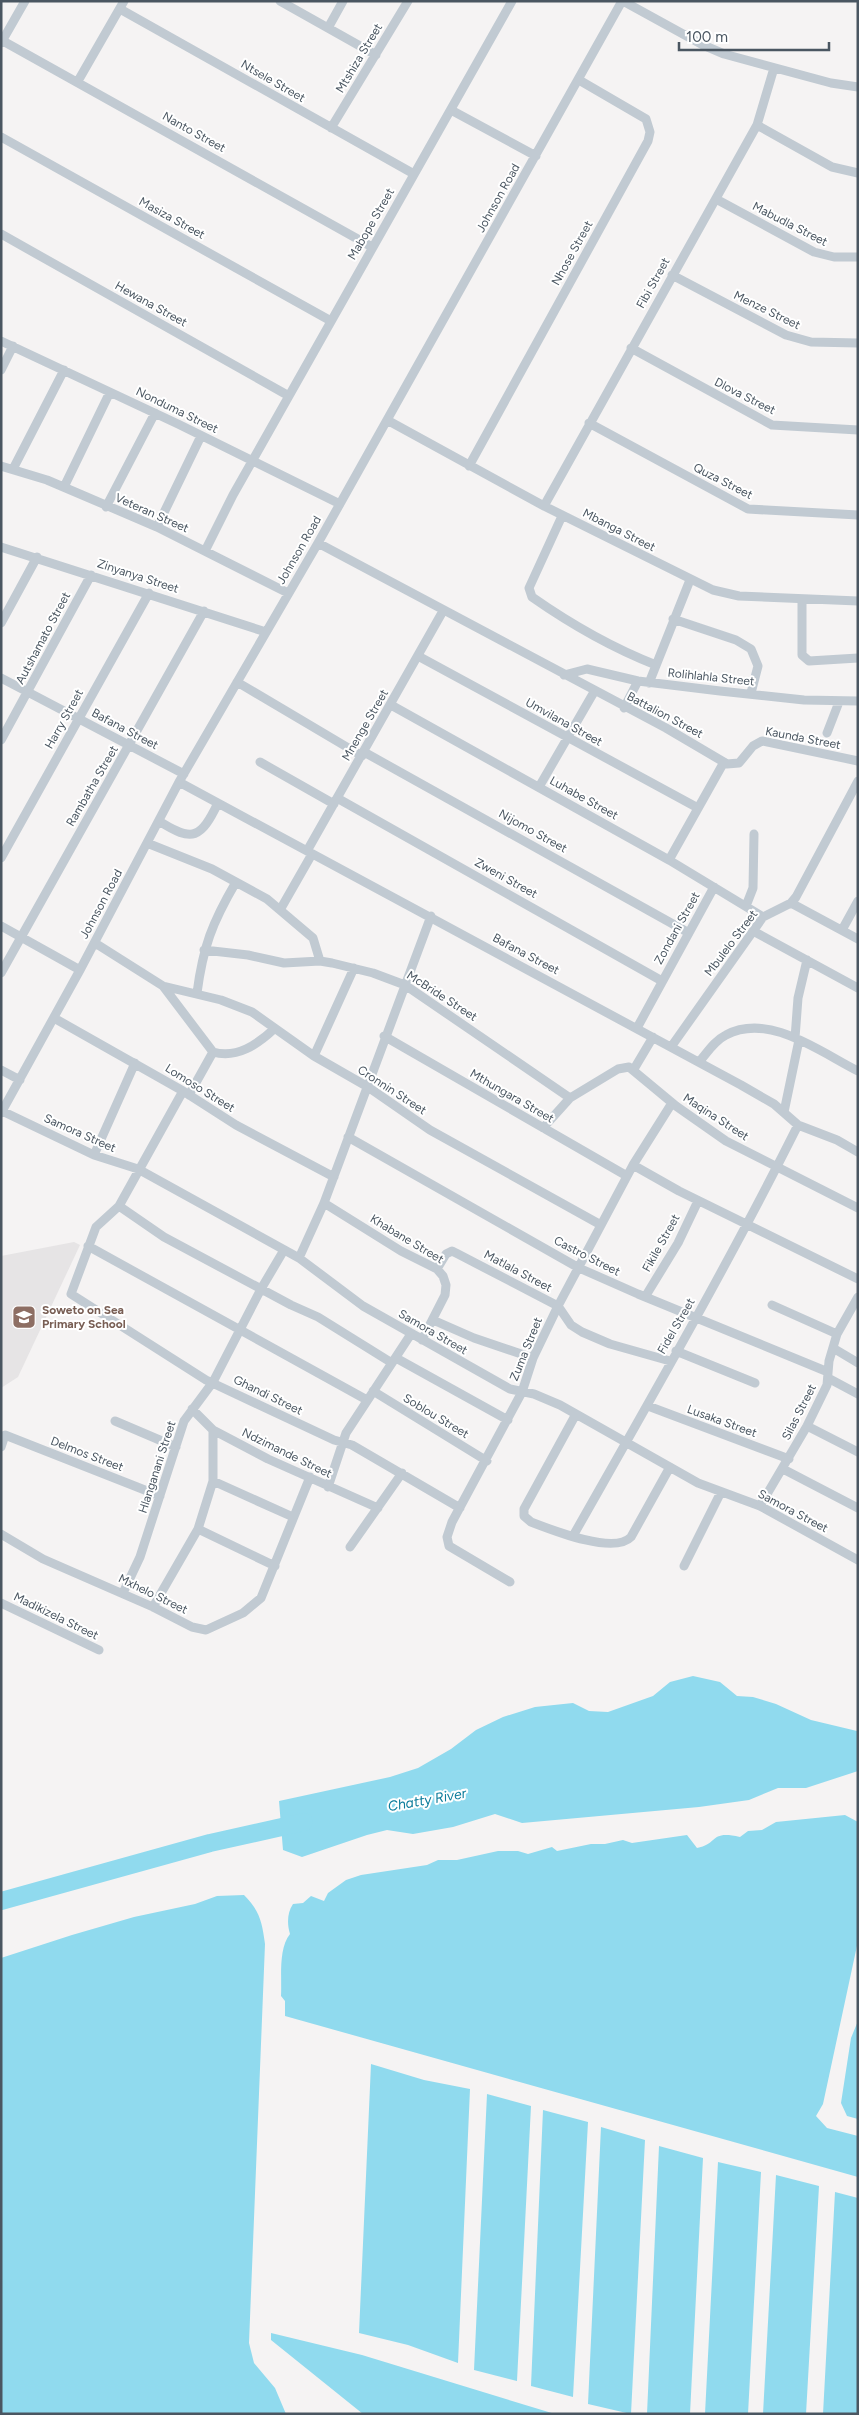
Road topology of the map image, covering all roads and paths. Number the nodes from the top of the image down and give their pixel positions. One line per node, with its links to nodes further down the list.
1 (25, 1): 9 (street)
2 (280, 1): 8 (street)
3 (343, 1): 8 (street)
4 (408, 1): 10 (street, Mtshiza Street)
5 (512, 1): 15 (street, Mabope Street)
6 (622, 1): 11 (street); 12 (street, Johnson Road)
7 (122, 5): 13 (street); 17 (street, Ntsele Street)
8 (328, 28): 10 (street)
9 (2, 42): 13 (street, Nanto Street)
10 (376, 55): 17 (street, Mtshiza Street)
11 (774, 68): 14 (street); 16 (street, Fibi Street)
12 (579, 80): 19 (street, Johnson Road); 43 (street, Nhose Street)
13 (78, 82): 24 (street, Nanto Street)
14 (858, 87)
15 (451, 110): 19 (street); 21 (street, Mabope Street)
16 (756, 125): 20 (street); 22 (street, Fibi Street)
17 (331, 128): 21 (street, Ntsele Street)
18 (1, 137): 27 (street, Masiza Street)
19 (536, 156): 37 (street, Johnson Road)
20 (858, 173)
21 (414, 174): 24 (street, Mabope Street)
22 (716, 199): 25 (street, Mabudla Street); 26 (street, Fibi Street)
23 (1, 234): 35 (street, Hewana Street)
24 (372, 247): 27 (street, Mabope Street)
25 (858, 257)
26 (672, 274): 29 (street, Menze Street); 31 (street, Fibi Street)
27 (331, 321): 35 (street, Mabope Street)
28 (1, 341): 30 (street, Nonduma Street)
29 (858, 343)
30 (12, 346): 32 (street); 33 (street, Nonduma Street)
31 (631, 348): 38 (street, Fibi Street); 39 (street, Dlova Street)
32 (1, 370)
33 (64, 370): 34 (street, Nonduma Street); 44 (street)
34 (110, 392): 36 (street, Nonduma Street); 45 (street)
35 (289, 396): 41 (street, Mabope Street)
36 (155, 413): 40 (street, Nonduma Street); 48 (street)
37 (387, 420): 43 (street, Mbanga Street); 46 (street, Johnson Road)
38 (589, 423): 47 (street, Fibi Street); 49 (street, Quza Street)
39 (858, 430)
40 (201, 436): 41 (street, Nonduma Street); 51 (street)
41 (253, 461): 46 (street, Nonduma Street); 54 (street, Mabope Street)
42 (1, 466): 44 (street, Veteran Street)
43 (469, 466): 47 (street, Mbanga Street)
44 (13, 469): 45 (street, Veteran Street)
45 (64, 487): 48 (street, Veteran Street)
46 (340, 504): 52 (street, Johnson Road)
47 (544, 506): 50 (street, Mbanga Street)
48 (106, 507): 51 (street, Veteran Street)
49 (858, 515)
50 (562, 516): 57 (street, Mbanga Street); 69 (street)
51 (156, 527): 54 (street, Veteran Street)
52 (318, 543): 59 (street, Johnson Road); 63 (street)
53 (1, 547): 55 (street, Zinyanya Street)
54 (205, 552): 59 (street, Veteran Street)
55 (37, 558): 56 (street, Zinyanya Street); 65 (street)
56 (91, 575): 58 (street, Zinyanya Street); 76 (street, Autshamato Street)
57 (690, 580): 60 (street, Mbanga Street); 64 (street)
58 (149, 593): 62 (street, Zinyanya Street); 82 (street, Harry Street)
59 (288, 593): 66 (street, Johnson Road)
60 (802, 599): 61 (street, Mbanga Street); 68 (street)
61 (858, 601)
62 (204, 611): 66 (street, Zinyanya Street); 86 (street, Rambatha Street)
63 (444, 611): 67 (street, Mnenge Street); 70 (street)
64 (673, 619): 69 (street); 77 (street)
65 (1, 623)
66 (266, 632): 73 (street, Johnson Road)
67 (418, 656): 80 (street, Mnenge Street); 84 (street, Umvilana Street)
68 (858, 658)
69 (656, 665): 74 (street)
70 (564, 675): 72 (street, Rolihlahla Street); 75 (street)
71 (1, 678): 76 (street, Bafana Street)
72 (638, 681): 74 (street, Rolihlahla Street); 81 (street)
73 (237, 682): 87 (street, Nijomo Street); 91 (street, Johnson Road)
74 (649, 683): 77 (street, Rolihlahla Street)
75 (594, 692): 81 (street, Battalion Street); 84 (street)
76 (28, 693): 82 (street, Bafana Street); 85 (street, Autshamato Street)
77 (751, 693): 79 (street, Rolihlahla Street)
78 (858, 701): 79 (street, Rolihlahla Street)
79 (839, 702): 83 (street)
80 (391, 705): 87 (street, Mnenge Street); 93 (street, Luhabe Street)
81 (624, 708): 90 (street, Battalion Street)
82 (79, 718): 86 (street, Bafana Street); 101 (street, Harry Street)
83 (827, 733)
84 (567, 739): 93 (street); 96 (street, Umvilana Street)
85 (1, 740)
86 (130, 746): 91 (street, Bafana Street); 115 (street, Rambatha Street)
87 (363, 754): 94 (street, Mnenge Street); 114 (street, Nijomo Street)
88 (858, 761): 90 (street, Kaunda Street)
89 (260, 762): 94 (street, Zweni Street)
90 (724, 762): 96 (street)
91 (182, 778): 95 (street, Bafana Street); 97 (street, Johnson Road)
92 (858, 781): 106 (street)
93 (539, 787): 102 (street, Luhabe Street)
94 (336, 801): 100 (street, Mnenge Street); 124 (street, Zweni Street)
95 (218, 803): 97 (street); 100 (street, Bafana Street)
96 (698, 808): 102 (street)
97 (159, 821): 99 (street, Johnson Road)
98 (754, 834): 107 (street)
99 (147, 843): 103 (street); 117 (street, Johnson Road)
100 (310, 853): 108 (street, Mnenge Street); 109 (street, Bafana Street)
101 (1, 858)
102 (669, 860): 104 (street, Luhabe Street)
103 (236, 882): 108 (street); 118 (street)
104 (714, 887): 107 (street, Luhabe Street); 114 (street, Zondani Street)
105 (858, 901): 112 (street)
106 (791, 903): 110 (street, Mbulelo Street); 112 (street)
107 (746, 906): 110 (street, Luhabe Street)
108 (280, 910): 120 (street)
109 (431, 916): 125 (street); 130 (street, Bafana Street)
110 (763, 916): 113 (street, Mbulelo Street)
111 (1, 926): 115 (street)
112 (842, 930): 116 (street)
113 (754, 931): 119 (street); 135 (street, Mbulelo Street)
114 (688, 933): 124 (street, Zondani Street)
115 (22, 936): 122 (street); 123 (street, Rambatha Street)
116 (858, 939)
117 (94, 943): 122 (street, Johnson Road); 126 (street)
118 (204, 950): 120 (street, McBride Street); 128 (street)
119 (806, 960): 127 (street); 134 (street)
120 (320, 961): 121 (street, McBride Street)
121 (354, 968): 125 (street, McBride Street); 137 (street)
122 (80, 970): 129 (street, Johnson Road)
123 (1, 973)
124 (662, 981): 130 (street, Zondani Street)
125 (405, 985): 132 (street); 146 (street, McBride Street)
126 (162, 986): 128 (street, Cronnin Street); 136 (street)
127 (858, 988)
128 (197, 993): 131 (street, Cronnin Street)
129 (54, 1018): 139 (street, Lomoso Street); 143 (street, Johnson Road)
130 (636, 1028): 133 (street, Bafana Street)
131 (274, 1029): 136 (street); 137 (street, Cronnin Street)
132 (384, 1036): 144 (street); 151 (street, Mthungara Street)
133 (653, 1037): 135 (street, Bafana Street); 140 (street)
134 (797, 1039): 138 (street); 142 (street); 149 (street)
135 (672, 1048): 138 (street, Bafana Street)
136 (213, 1052): 145 (street)
137 (314, 1056): 144 (street, Cronnin Street)
138 (699, 1062): 149 (street, Bafana Street)
139 (135, 1063): 145 (street, Lomoso Street); 154 (street)
140 (634, 1069): 146 (street); 147 (street, Maqina Street)
141 (1, 1070): 143 (street)
142 (858, 1071)
143 (20, 1080): 148 (street, Johnson Road)
144 (368, 1087): 152 (street); 165 (street, Cronnin Street)
145 (186, 1093): 157 (street); 159 (street, Lomoso Street)
146 (570, 1098): 151 (street)
147 (672, 1102): 155 (street, Zuma Street); 156 (street, Maqina Street)
148 (2, 1112): 154 (street, Samora Street)
149 (784, 1112): 150 (street, Bafana Street)
150 (798, 1125): 153 (street, Bafana Street); 156 (street, Fidel Street)
151 (543, 1128): 158 (street, Mthungara Street)
152 (348, 1137): 159 (street); 169 (street, Castro Street)
153 (858, 1152)
154 (94, 1155): 157 (street, Samora Street)
155 (633, 1165): 158 (street, Zuma Street); 160 (street)
156 (777, 1167): 163 (street, Maqina Street); 164 (street, Fidel Street)
157 (138, 1170): 162 (street); 167 (street, Samora Street)
158 (627, 1176): 165 (street, Zuma Street)
159 (334, 1177): 161 (street)
160 (698, 1200): 164 (street); 173 (street, Fikile Street)
161 (324, 1204): 168 (street); 170 (street, Khabane Street)
162 (119, 1206): 166 (street); 172 (street)
163 (858, 1208)
164 (748, 1224): 171 (street); 177 (street, Fidel Street)
165 (601, 1225): 169 (street, Zuma Street)
166 (88, 1246): 179 (street); 190 (street, Ghandi Street)
167 (284, 1250): 168 (street, Samora Street); 172 (street, Hlanganani Street)
168 (299, 1258): 180 (street, Samora Street)
169 (579, 1268): 173 (street, Castro Street); 176 (street, Zuma Street)
170 (437, 1269): 176 (street, Matlala Street); 178 (street, Khabane Street)
171 (858, 1279)
172 (261, 1289): 179 (street, Hlanganani Street); 186 (street)
173 (645, 1297): 177 (street, Castro Street)
174 (857, 1299): 181 (street, Silas Street)
175 (772, 1305): 181 (street)
176 (558, 1306): 185 (street, Zuma Street); 187 (street, Matlala Street)
177 (695, 1318): 184 (street, Fidel Street); 189 (street, Castro Street)
178 (433, 1320): 182 (street, Khabane Street); 185 (street)
179 (239, 1331): 190 (street, Hlanganani Street); 195 (street)
180 (411, 1334): 182 (street, Samora Street); 186 (street)
181 (837, 1334): 183 (street, Silas Street)
182 (422, 1340): 193 (street, Samora Street)
183 (832, 1348): 188 (street); 189 (street, Silas Street)
184 (676, 1351): 187 (street, Fidel Street); 191 (street)
185 (533, 1358): 193 (street, Zuma Street)
186 (394, 1361): 192 (street); 199 (street)
187 (670, 1361): 196 (street, Fidel Street)
188 (858, 1362)
189 (828, 1375): 194 (street, Castro Street); 201 (street, Silas Street)
190 (213, 1382): 197 (street, Hlanganani Street); 203 (street, Ghandi Street)
191 (755, 1383)
192 (373, 1392): 195 (street); 209 (street, Soblou Street)
193 (522, 1392): 198 (street, Samora Street); 199 (street, Zuma Street)
194 (858, 1394)
195 (367, 1400): 203 (street)
196 (648, 1406): 204 (street, Fidel Street); 208 (street, Lusaka Street)
197 (192, 1409): 202 (street, Ndzimande Street); 206 (street, Hlanganani Street)
198 (576, 1414): 204 (street, Samora Street); 225 (street)
199 (508, 1420): 209 (street, Zuma Street)
200 (115, 1421): 206 (street)
201 (807, 1426): 207 (street); 208 (street, Silas Street)
202 (213, 1430): 213 (street, Ndzimande Street); 214 (street)
203 (342, 1442): 212 (street, Ghandi Street); 215 (street)
204 (626, 1442): 210 (street, Samora Street); 225 (street, Fidel Street)
205 (1, 1447): 217 (street, Delmos Street)
206 (176, 1447): 217 (street, Hlanganani Street)
207 (858, 1452)
208 (788, 1459): 211 (street, Silas Street)
209 (487, 1461): 220 (street, Zuma Street)
210 (670, 1468): 216 (street, Samora Street); 225 (street)
211 (783, 1469): 218 (street, Silas Street); 221 (street)
212 (402, 1473): 219 (street); 220 (street, Ghandi Street)
213 (310, 1477): 215 (street, Ndzimande Street); 222 (street, Mxhelo Street)
214 (214, 1481): 222 (street); 223 (street)
215 (328, 1487): 219 (street, Ndzimande Street)
216 (721, 1492): 218 (street, Samora Street); 229 (street)
217 (160, 1496): 231 (street, Hlanganani Street)
218 (760, 1506): 227 (street, Samora Street)
219 (378, 1508): 226 (street)
220 (460, 1508): 230 (street, Zuma Street)
221 (858, 1508)
222 (293, 1517): 228 (street, Mxhelo Street)
223 (198, 1529): 228 (street); 233 (street)
224 (1, 1534): 231 (street, Mxhelo Street)
225 (573, 1536)
226 (350, 1547)
227 (858, 1560)
228 (275, 1566): 233 (street, Mxhelo Street)
229 (684, 1566)
230 (510, 1582)
231 (123, 1593): 233 (street, Mxhelo Street)
232 (1, 1603): 234 (street, Madikizela Street)
233 (153, 1607)
234 (99, 1650)

